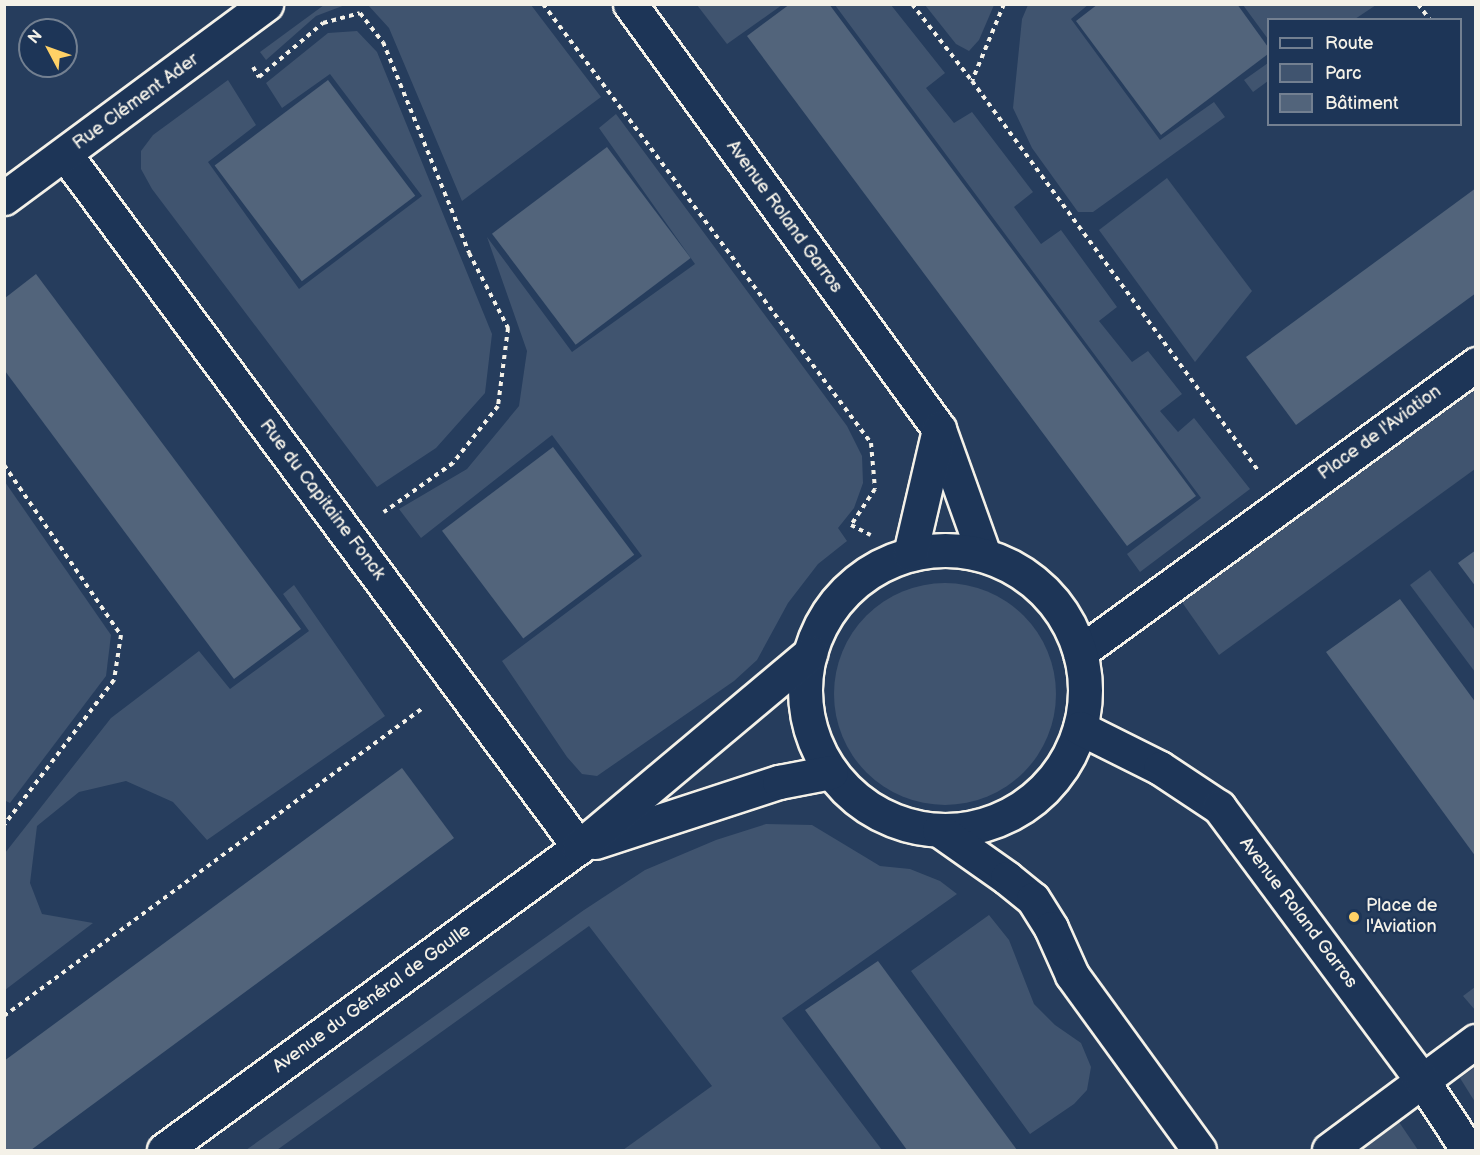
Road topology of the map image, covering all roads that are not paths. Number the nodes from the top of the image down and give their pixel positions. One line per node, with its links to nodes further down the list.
1 (266, 4): 3 (street, Rue Clément Ader)
2 (630, 4): 6 (street, Avenue Roland Garros)
3 (65, 154): 4 (street, Rue Clément Ader); 14 (street, Rue du Capitaine Fonck)
4 (4, 198)
5 (1476, 364): 9 (street, Place de l'Aviation)
6 (939, 429): 7 (street); 8 (street, Avenue Roland Garros)
7 (910, 554): 8 (street); 10 (street)
8 (984, 555): 9 (street)
9 (1080, 652): 11 (street)
10 (810, 653): 12 (street); 14 (street, Avenue du Général de Gaulle)
11 (1080, 728): 13 (street); 16 (street, Avenue Roland Garros)
12 (831, 772): 13 (street); 14 (street, Avenue du Général de Gaulle)
13 (939, 830): 18 (street)
14 (579, 847): 17 (street, Avenue du Général de Gaulle)
15 (1476, 1041): 16 (street)
16 (1422, 1080): 19 (street); 20 (street, Avenue Roland Garros)
17 (164, 1150)
18 (1199, 1150)
19 (1329, 1150)
20 (1468, 1150)

